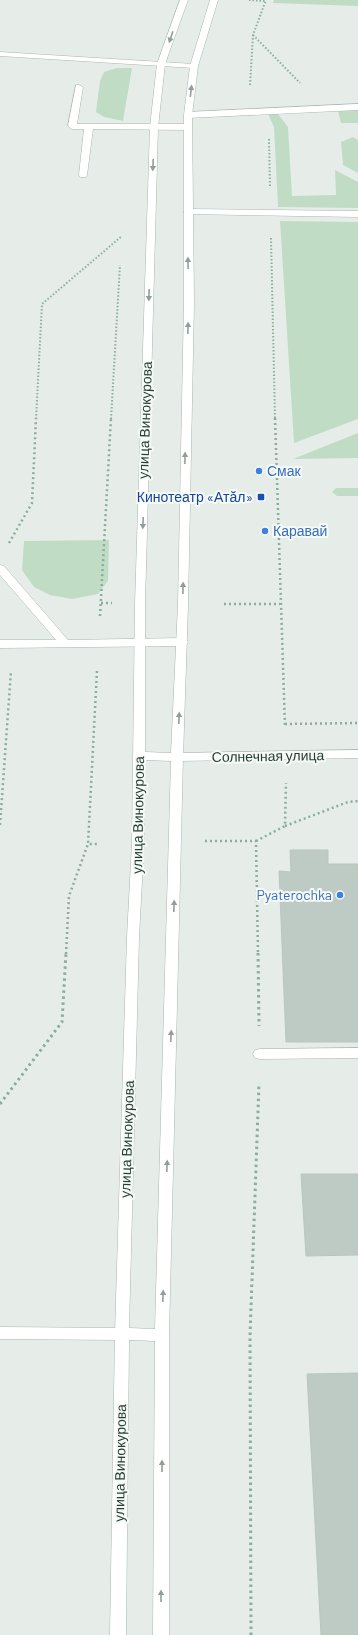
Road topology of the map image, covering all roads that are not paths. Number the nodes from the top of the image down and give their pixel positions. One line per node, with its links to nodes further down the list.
1 (184, 0): 4 (main road, улица Винокурова, one-way to 4)
2 (214, 0): 5 (main road)
3 (0, 54): 4 (main road)
4 (161, 64): 5 (main road); 10 (main road, улица Винокурова)
5 (194, 66): 8 (main road, one-way to 5)
6 (78, 86): 9 (main road)
7 (358, 107): 8 (main road)
8 (188, 115): 11 (main road)
9 (89, 126): 10 (main road); 12 (main road)
10 (154, 127): 11 (main road); 16 (main road, улица Винокурова, one-way to 16)
11 (188, 127): 13 (main road)
12 (83, 175)
13 (188, 212): 14 (main road); 17 (main road, one-way to 13)
14 (358, 214)
15 (0, 568): 18 (main road)
16 (141, 642): 17 (main road); 18 (main road); 21 (main road, улица Винокурова)
17 (182, 642): 22 (main road, one-way to 17)
18 (65, 643): 19 (main road)
19 (0, 644)
20 (358, 754): 22 (main road, Солнечная улица)
21 (139, 756): 22 (main road, Солнечная улица); 26 (main road, улица Винокурова)
22 (177, 757): 27 (main road, one-way to 22)
23 (358, 1053): 24 (main road)
24 (260, 1054)
25 (0, 1333): 26 (main road)
26 (122, 1334): 27 (main road); 28 (main road, улица Винокурова)
27 (162, 1335): 29 (main road, one-way to 27)
28 (118, 1635)
29 (161, 1635)

